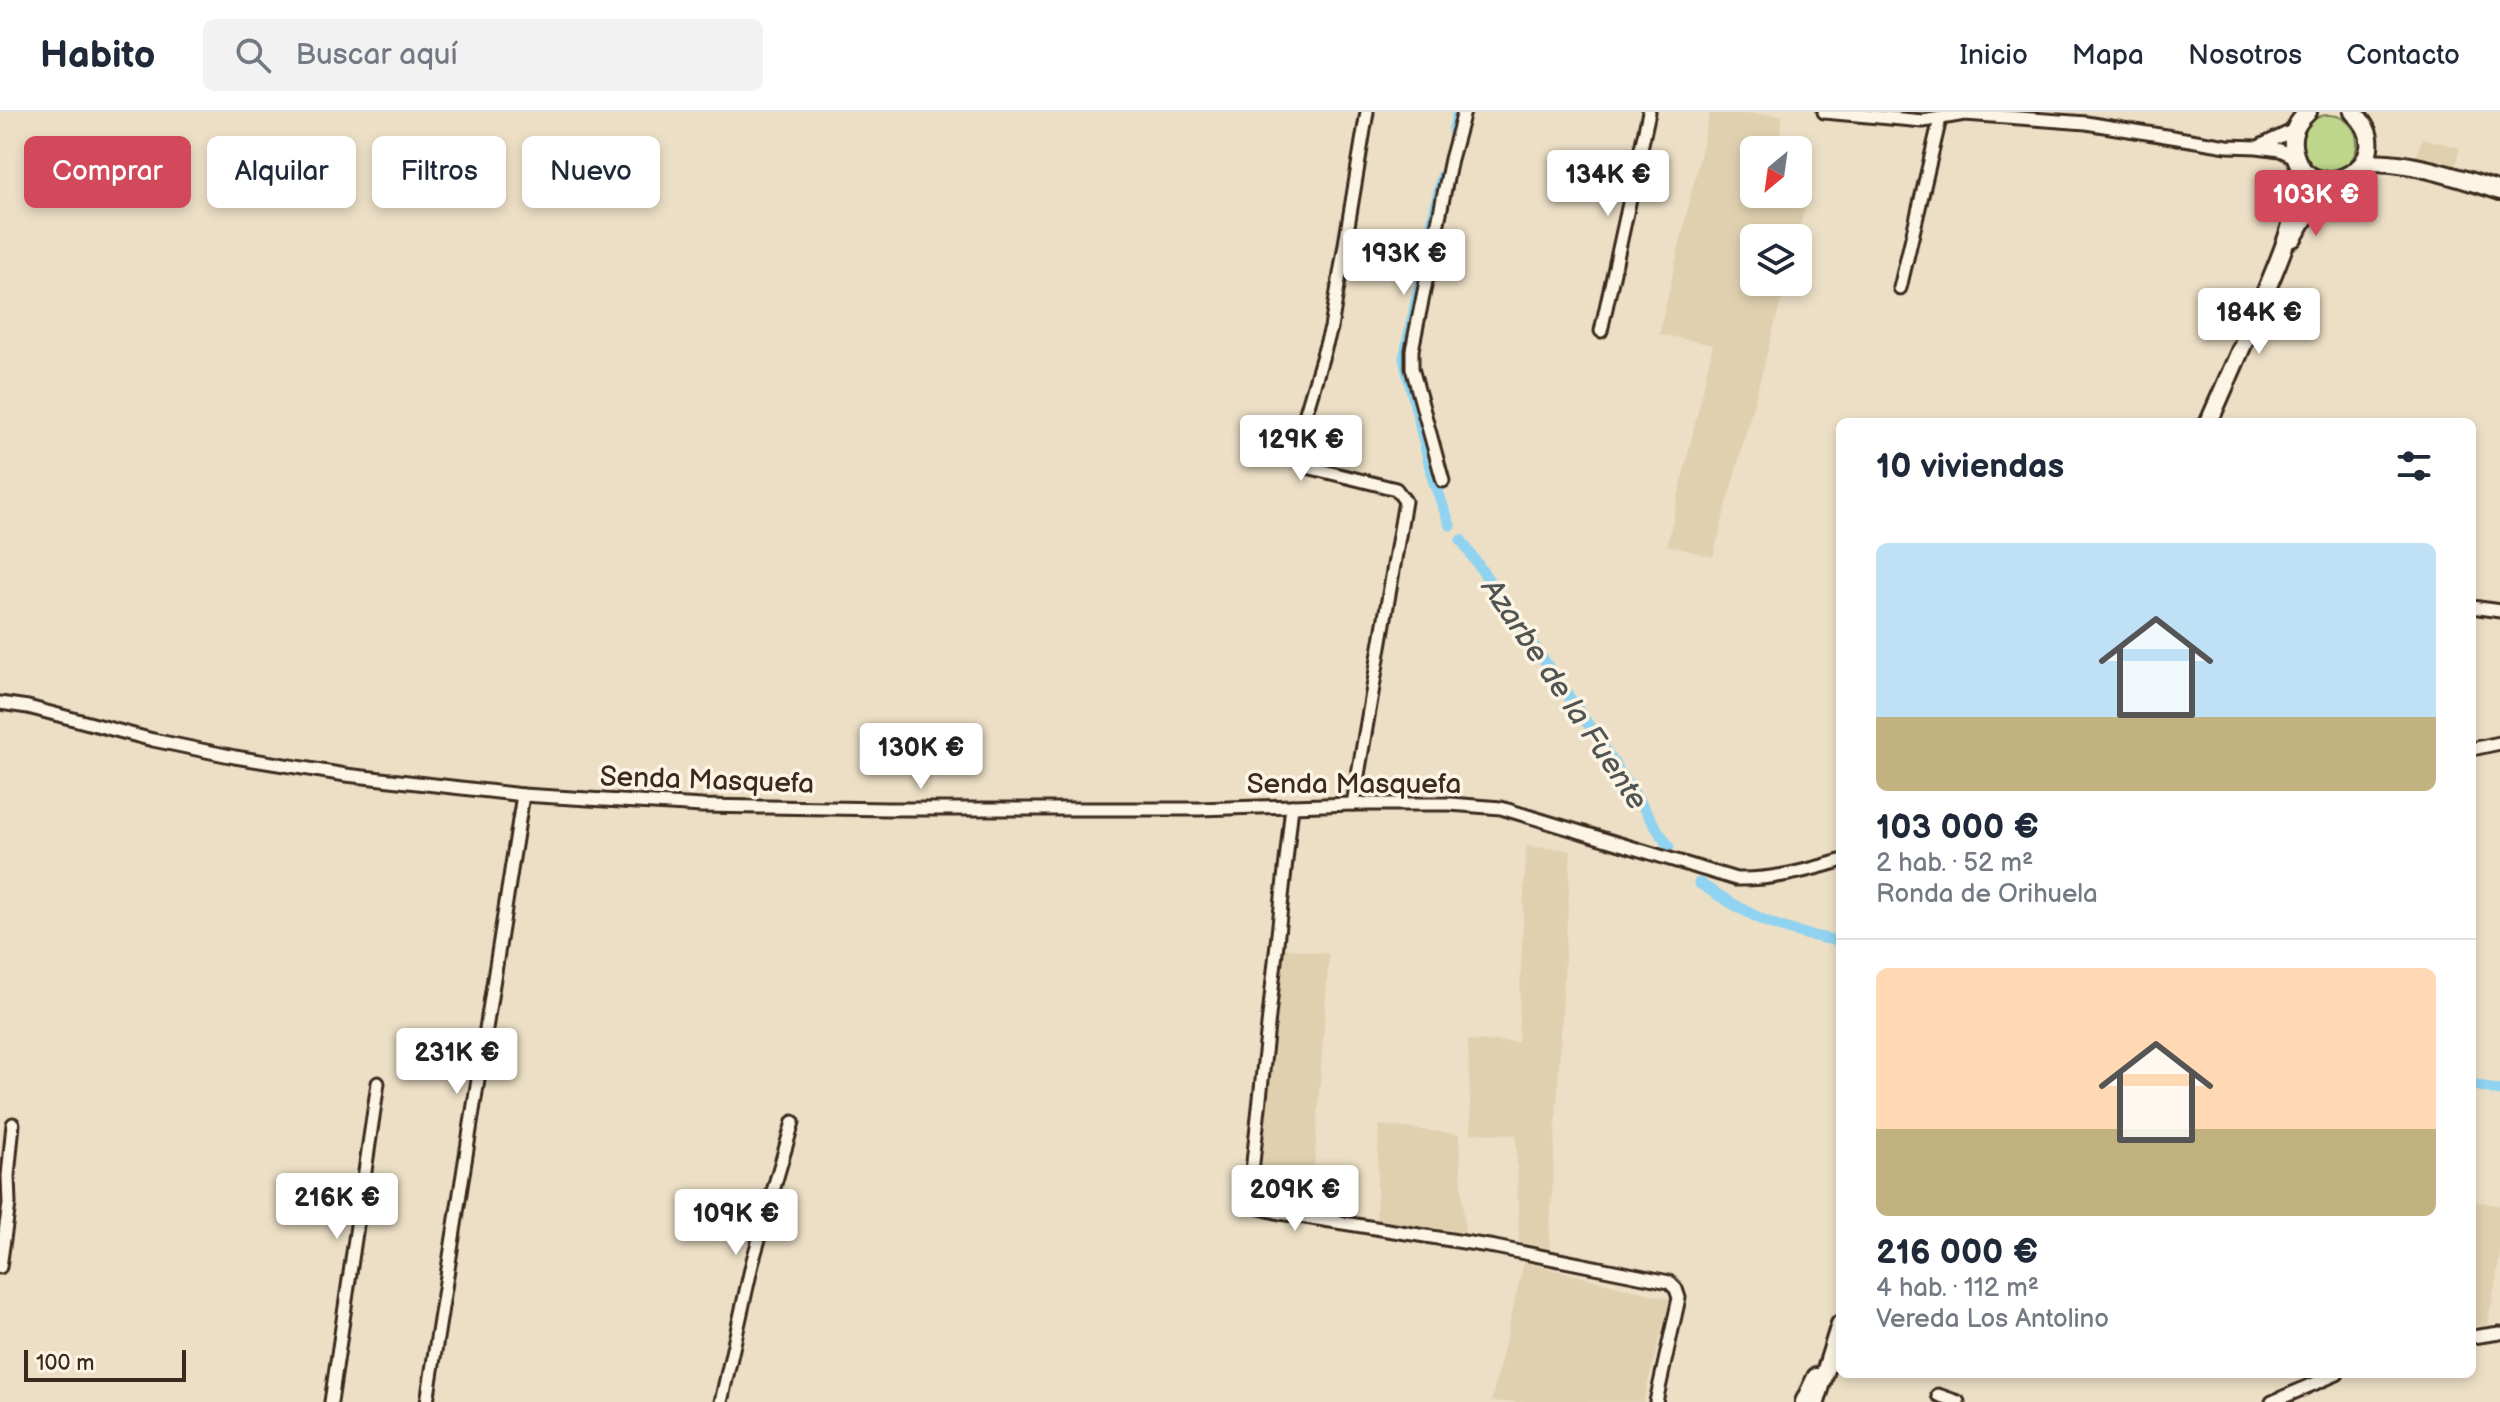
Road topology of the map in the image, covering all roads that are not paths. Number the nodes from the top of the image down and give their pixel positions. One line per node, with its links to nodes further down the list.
1 (1367, 112): 26 (street)
2 (1464, 112): 19 (street)
3 (1649, 112): 17 (street)
4 (1824, 112): 6 (street)
5 (2308, 112): 8 (main road)
6 (1940, 119): 9 (street); 16 (street)
7 (2361, 120): 11 (main road); 12 (main road)
8 (2294, 130): 9 (street); 10 (main road)
9 (2257, 147): 10 (street)
10 (2297, 161): 13 (main road); 15 (main road)
11 (2363, 164): 12 (main road); 13 (main road)
12 (2406, 166): 14 (main road)
13 (2335, 181): 15 (main road)
14 (2500, 191)
15 (2273, 275): 18 (main road)
16 (1900, 288)
17 (1601, 331)
18 (2211, 418)
19 (1443, 481)
20 (2476, 608): 21 (street)
21 (2500, 611)
22 (0, 703): 25 (street, Senda Masquefa)
23 (2500, 743): 24 (street)
24 (2476, 748)
25 (523, 795): 27 (street, Senda Masquefa); 40 (street)
26 (1353, 804): 27 (street, Senda Masquefa); 28 (street, Senda Masquefa)
27 (1292, 806): 42 (street)
28 (1836, 862)
29 (378, 1083): 39 (street)
30 (793, 1122): 41 (street)
31 (13, 1124): 32 (street)
32 (0, 1267)
33 (2500, 1333): 35 (street)
34 (1836, 1336): 43 (main road)
35 (2476, 1336)
36 (1836, 1338): 44 (main road)
37 (2328, 1378): 46 (street)
38 (1938, 1395): 45 (street)
39 (331, 1402)
40 (427, 1402)
41 (721, 1402)
42 (1656, 1402)
43 (1804, 1402)
44 (1816, 1402)
45 (1958, 1402)
46 (2272, 1402)

